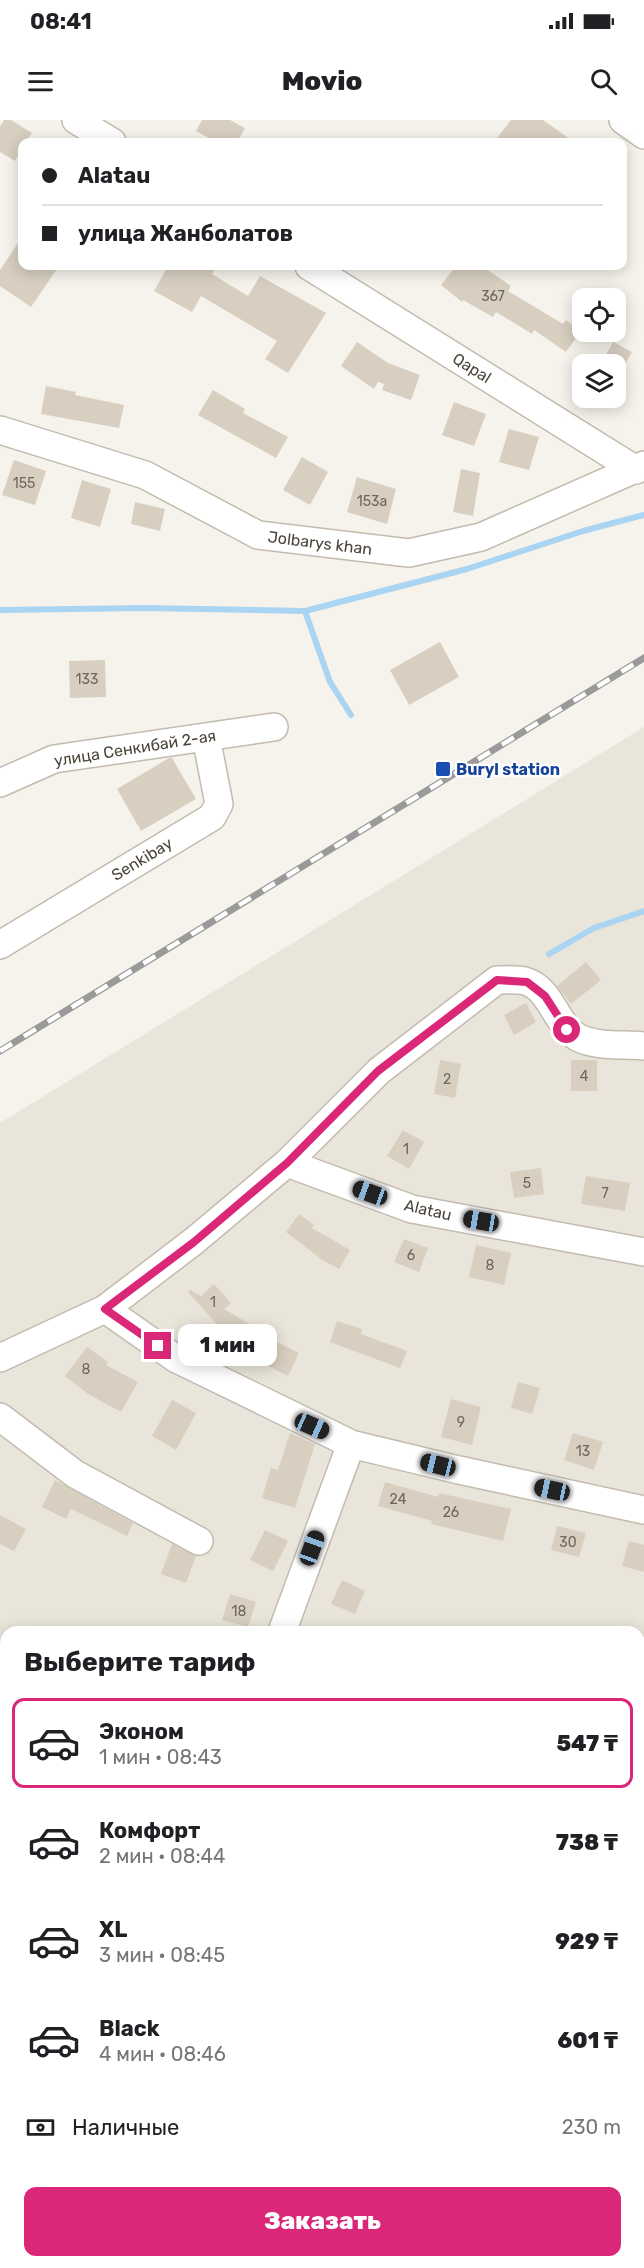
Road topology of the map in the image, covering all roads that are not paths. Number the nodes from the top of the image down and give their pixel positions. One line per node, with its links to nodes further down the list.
1 (76, 120): 4 (street)
2 (623, 120): 3 (street)
3 (644, 135)
4 (105, 138)
5 (316, 270): 7 (street, Qapal)
6 (0, 430): 7 (street, Jolbarys khan)
7 (640, 467)
8 (274, 727): 9 (street, улица Сенкибай 2-ая)
9 (206, 737): 10 (street, улица Сенкибай 2-ая); 11 (street, Senkibay)
10 (0, 783)
11 (0, 945)
12 (644, 1046): 13 (street)
13 (287, 1163): 14 (street, Alatau); 15 (street)
14 (644, 1252)
15 (105, 1309): 16 (street); 18 (street)
16 (0, 1358)
17 (0, 1417): 20 (street)
18 (351, 1444): 19 (street); 21 (street)
19 (644, 1510)
20 (199, 1541)
21 (284, 1626)

